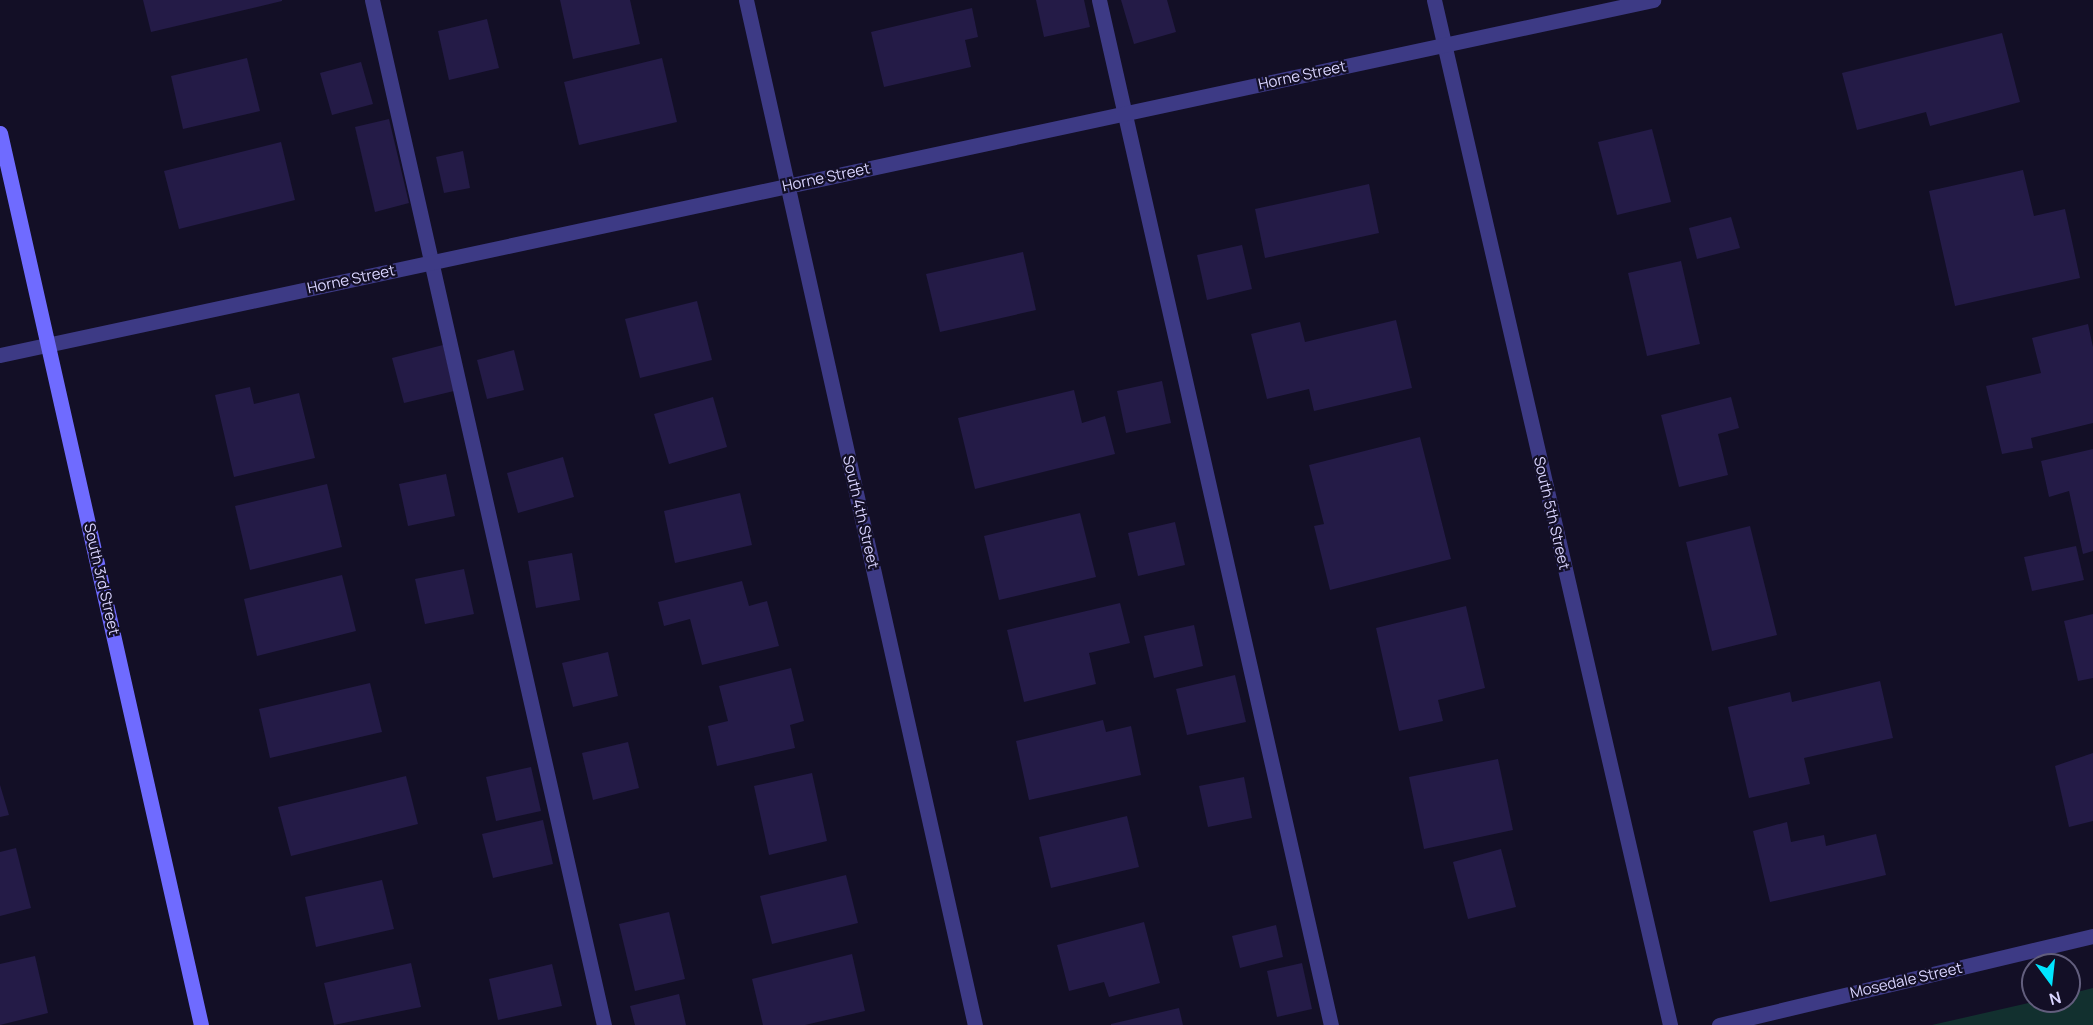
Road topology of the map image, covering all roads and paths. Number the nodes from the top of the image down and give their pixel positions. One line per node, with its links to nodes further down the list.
1 (372, 0): 10 (street)
2 (746, 0): 9 (street, South 4th Street)
3 (1099, 0): 7 (street)
4 (1434, 0): 6 (street, South 5th Street)
5 (1653, 0): 6 (street, Horne Street)
6 (1444, 45): 7 (street, Horne Street); 18 (street, South 5th Street)
7 (1126, 113): 9 (street, Horne Street); 17 (street)
8 (0, 133): 11 (street, South 3rd Street)
9 (788, 185): 10 (street, Horne Street); 16 (street, South 4th Street)
10 (431, 262): 11 (street, Horne Street); 15 (street)
11 (49, 343): 12 (street, Horne Street); 14 (street, South 3rd Street)
12 (0, 355)
13 (2093, 936): 19 (street, Mosedale Street)
14 (201, 1025)
15 (604, 1025)
16 (975, 1025)
17 (1331, 1025)
18 (1670, 1025)
19 (1719, 1025)

